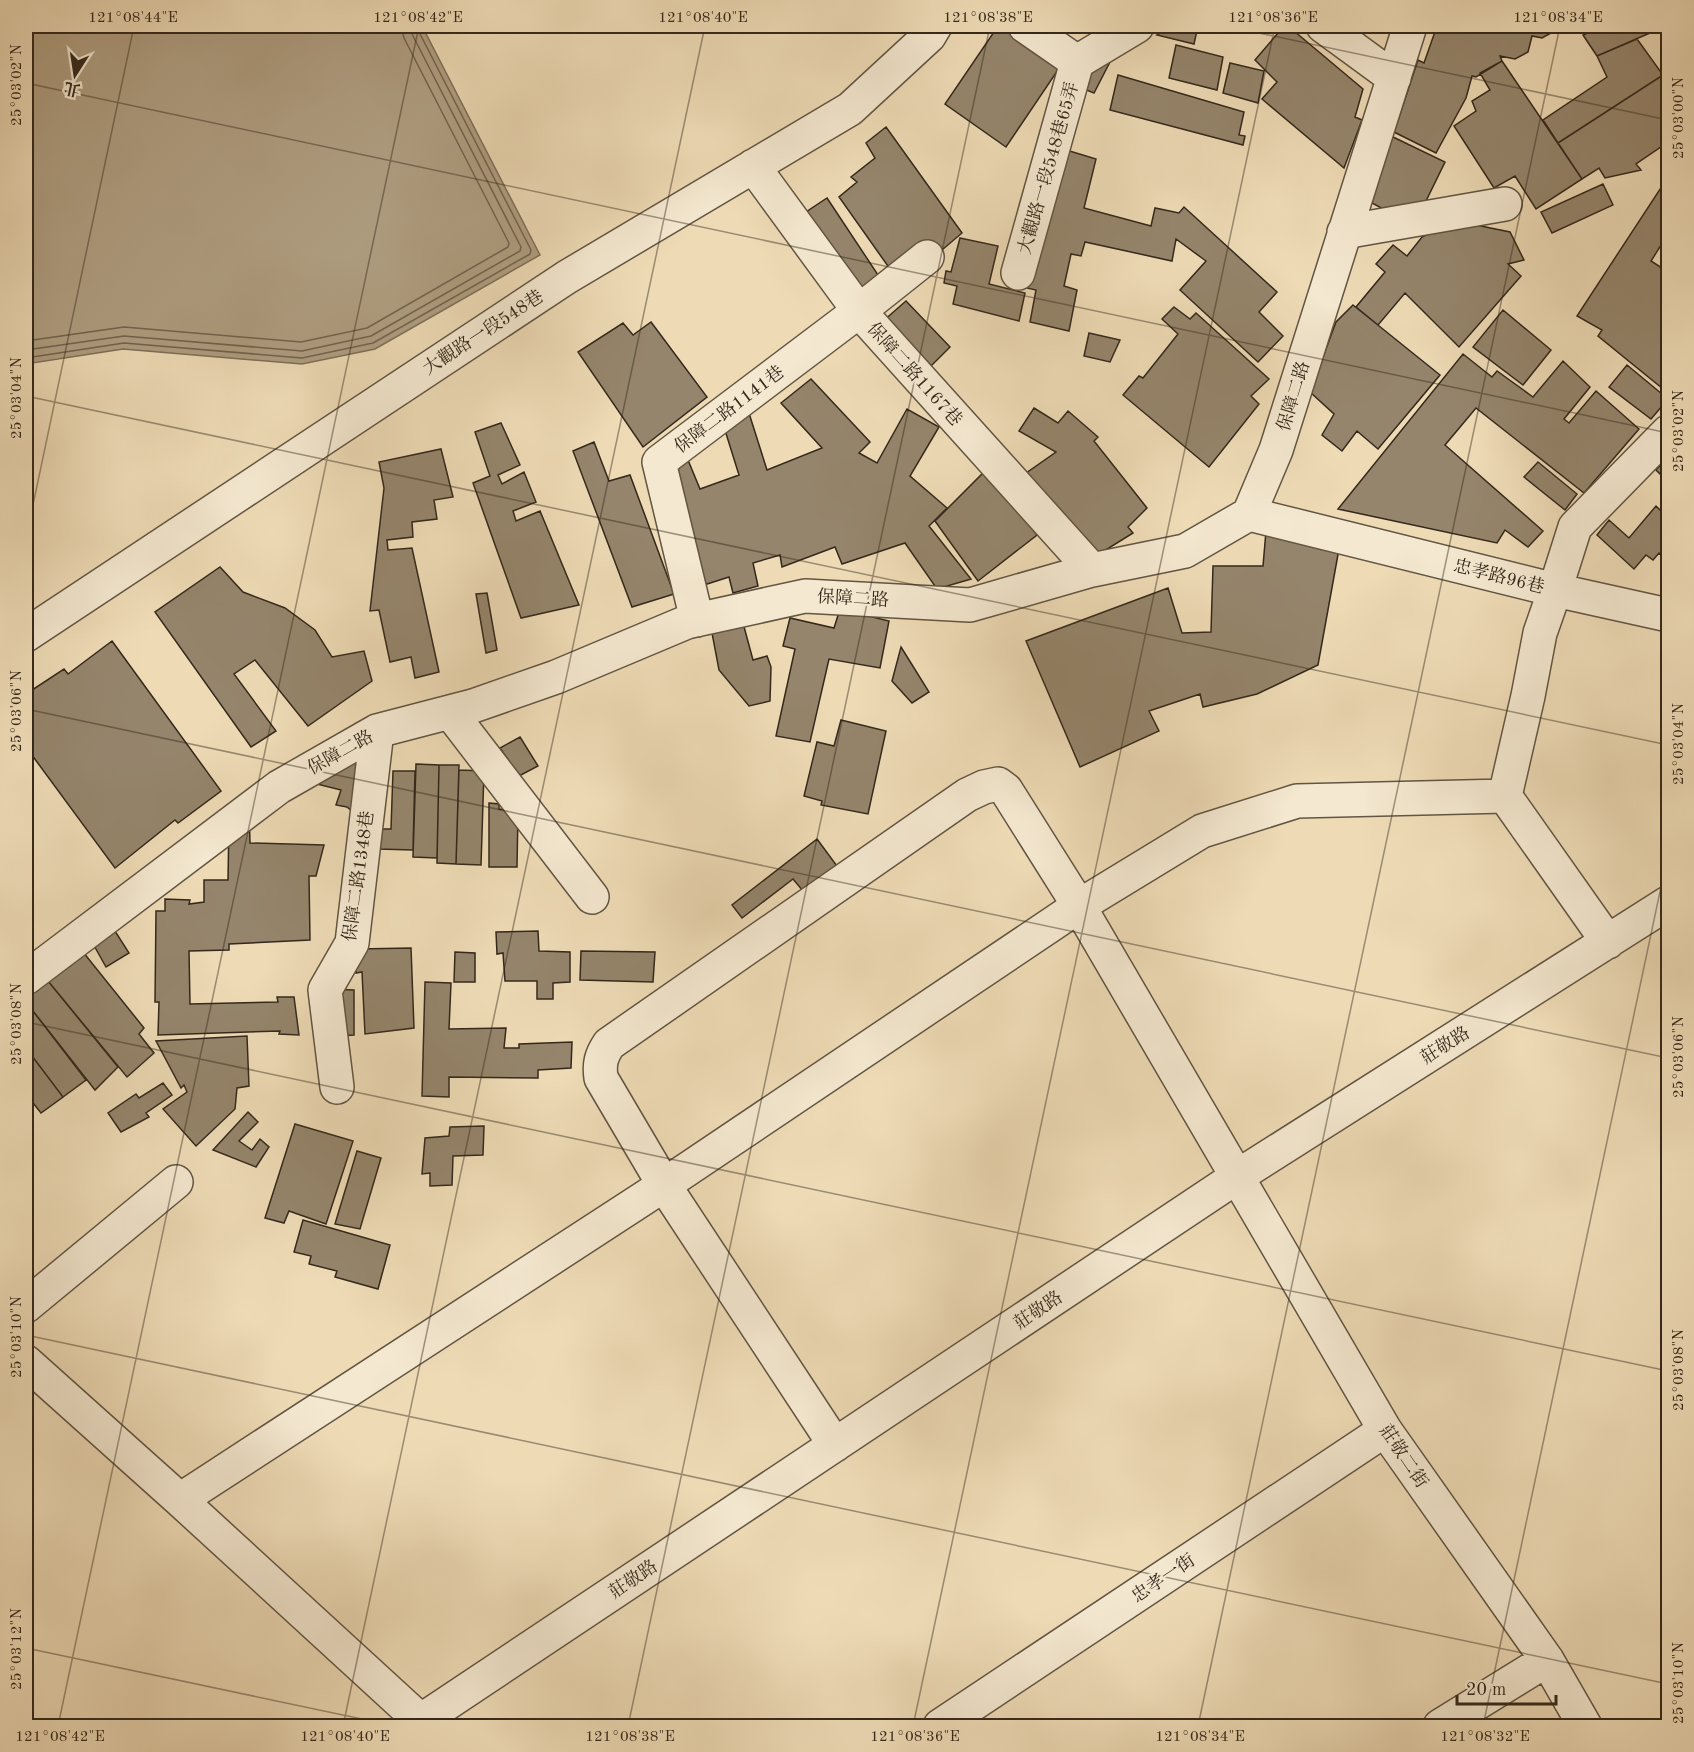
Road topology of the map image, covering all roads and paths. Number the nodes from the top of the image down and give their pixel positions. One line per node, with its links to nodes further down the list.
1 (935, 26): 8 (street, 大觀路一段548巷)
2 (1025, 26): 6 (street)
3 (1137, 26): 6 (street)
4 (1323, 26): 7 (street)
5 (1410, 26): 7 (street, 保障二路)
6 (1077, 62): 12 (street, 大觀路一段548巷65弄)
7 (1394, 78): 10 (street, 保障二路)
8 (753, 166): 13 (street, 保障二路1167巷); 20 (street, 大觀路一段548巷)
9 (1505, 204): 10 (street)
10 (1344, 232): 15 (street, 保障二路)
11 (927, 256): 13 (street, 保障二路1141巷)
12 (1018, 273)
13 (859, 311): 16 (street, 保障二路1167巷); 19 (street, 保障二路1141巷)
14 (1668, 432): 17 (street, 忠孝路96巷)
15 (1249, 514): 16 (street, 保障二路); 17 (street, 忠孝路96巷)
16 (1092, 570): 19 (street, 保障二路)
17 (1556, 590): 18 (street); 23 (street)
18 (1668, 615)
19 (697, 620): 21 (street, 保障二路)
20 (26, 635)
21 (450, 712): 22 (street, 保障二路); 24 (street)
22 (377, 731): 28 (street, 保障二路); 29 (street, 保障二路1348巷)
23 (1505, 796): 26 (street); 27 (street)
24 (592, 897)
25 (1668, 903): 27 (street, 莊敬路)
26 (1079, 906): 30 (street, 莊敬二街); 32 (street); 32 (street, 莊敬二街)
27 (1608, 942): 30 (street, 莊敬路)
28 (26, 978)
29 (336, 1087)
30 (1238, 1176): 35 (street, 莊敬二街); 36 (street, 莊敬路)
31 (176, 1182): 33 (street)
32 (664, 1185): 36 (street); 37 (street)
33 (26, 1306)
34 (26, 1362): 37 (street)
35 (1385, 1430): 38 (street, 莊敬二街); 40 (street, 忠孝一街)
36 (835, 1445): 39 (street, 莊敬路)
37 (180, 1500): 39 (street)
38 (1547, 1660): 41 (street); 42 (street, 莊敬二街)
39 (417, 1724)
40 (940, 1726)
41 (1440, 1726)
42 (1585, 1726)

